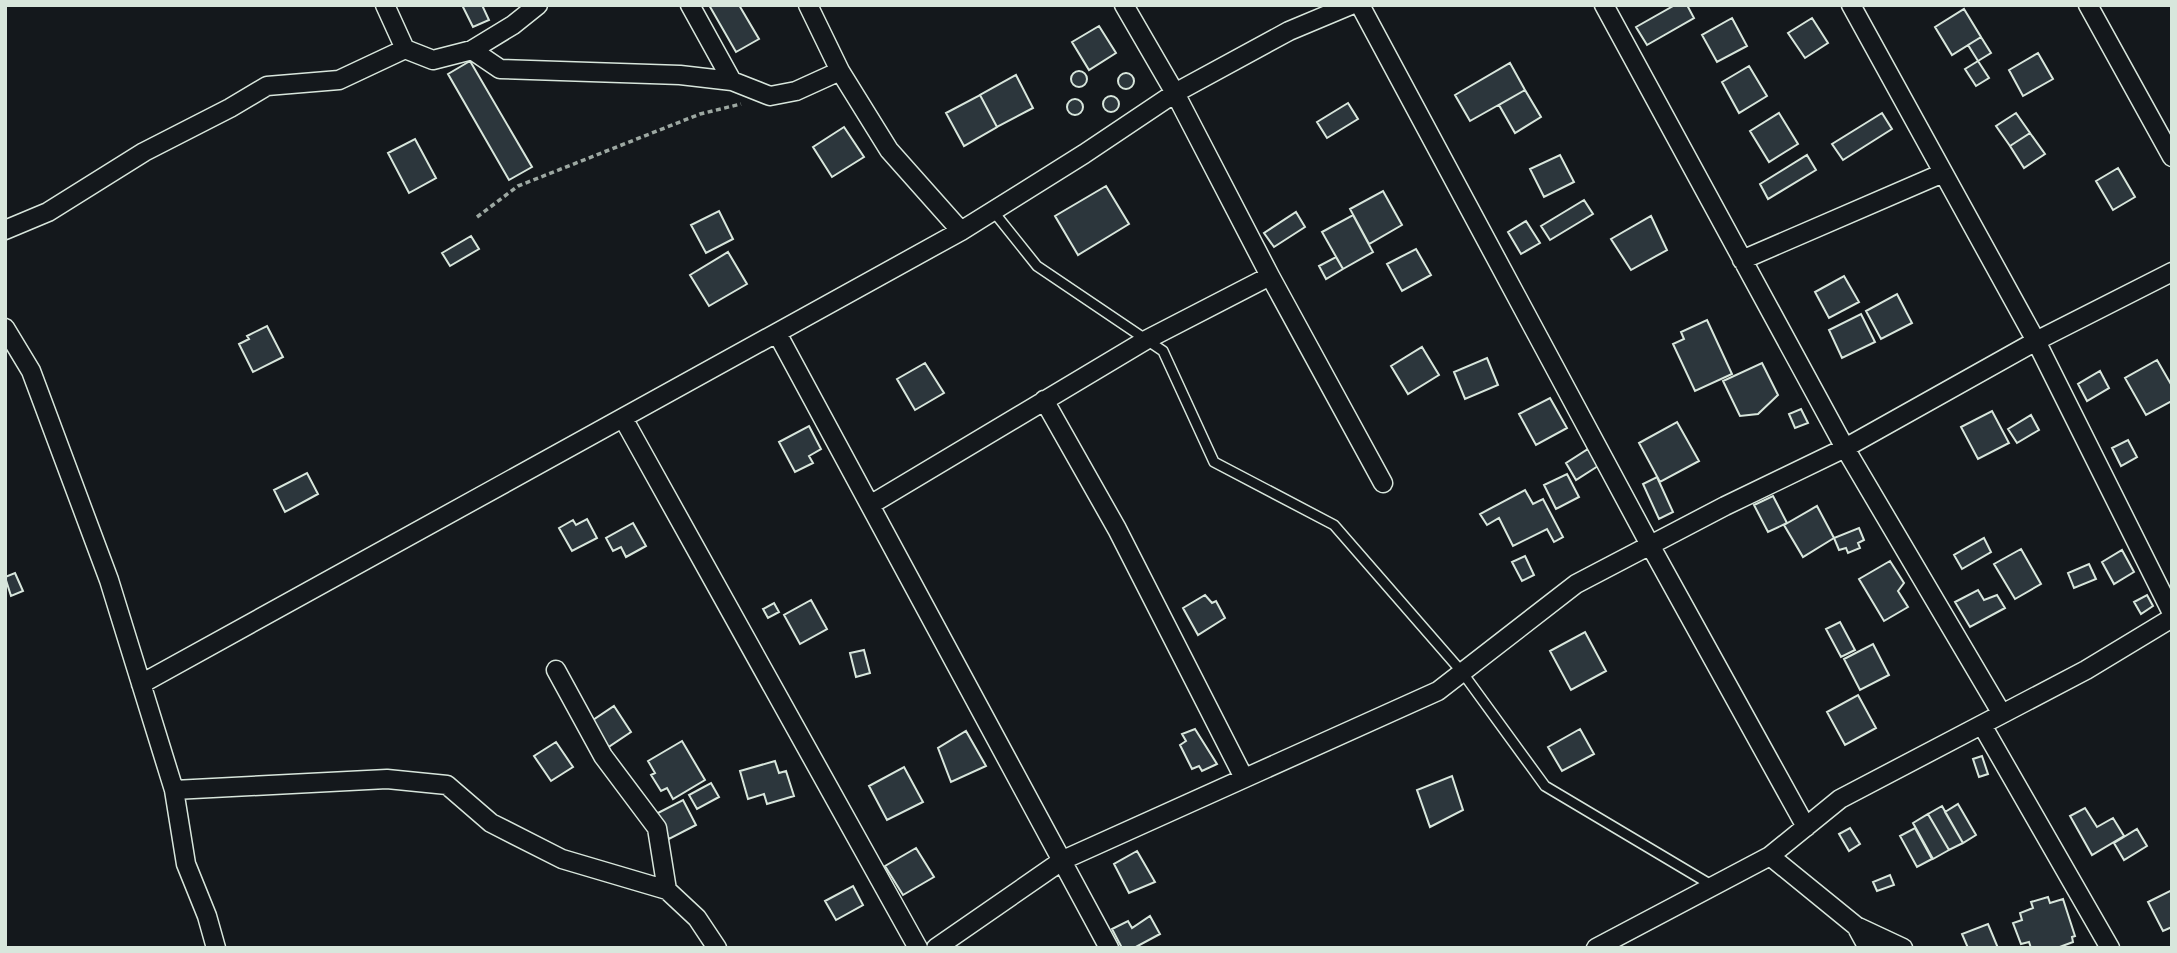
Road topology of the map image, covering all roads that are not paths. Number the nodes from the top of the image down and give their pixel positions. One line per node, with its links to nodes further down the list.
1 (385, 5): 10 (street)
2 (538, 5): 11 (street)
3 (690, 5): 13 (street)
4 (807, 5): 12 (street)
5 (1124, 5): 14 (street)
6 (1604, 5): 20 (street)
7 (1851, 5): 16 (street)
8 (2088, 5): 15 (street)
9 (1350, 6): 14 (street); 32 (street)
10 (405, 49): 11 (street); 18 (street)
11 (472, 50): 13 (street)
12 (840, 71): 13 (street); 19 (street)
13 (732, 81)
14 (1175, 93): 17 (street); 22 (street)
15 (2172, 157)
16 (1943, 173): 20 (street); 26 (street)
17 (993, 211): 19 (street); 25 (lane)
18 (5, 230)
19 (961, 231): 24 (street)
20 (1742, 260): 29 (street)
21 (2172, 272): 26 (street)
22 (1270, 276): 25 (street); 30 (street)
23 (5, 328): 36 (street)
24 (777, 333): 28 (street); 31 (street)
25 (1146, 340): 27 (street); 35 (lane)
26 (2036, 341): 29 (street); 33 (street)
27 (1044, 400): 31 (street); 39 (street)
28 (623, 418): 36 (street); 50 (street)
29 (1845, 448): 32 (street); 37 (street)
30 (1383, 483)
31 (870, 505): 43 (street)
32 (1650, 545): 35 (street); 41 (street)
33 (2172, 616): 37 (street)
34 (556, 670): 45 (street)
35 (1462, 672): 39 (street); 44 (lane)
36 (141, 684): 40 (street)
37 (2002, 714): 38 (street)
38 (1982, 725): 41 (street); 56 (street)
39 (1244, 778): 43 (street)
40 (174, 790): 45 (street); 48 (street)
41 (1806, 827): 42 (street)
42 (1770, 856): 44 (street); 46 (street)
43 (1063, 860): 51 (street); 52 (street)
44 (1713, 886): 47 (street)
45 (667, 890): 49 (street)
46 (1856, 926): 54 (street); 55 (street)
47 (1625, 941): 53 (street)
48 (216, 948)
49 (717, 948)
50 (918, 948)
51 (936, 948)
52 (1109, 948)
53 (1596, 948)
54 (1868, 948)
55 (1903, 948)
56 (2110, 948)

